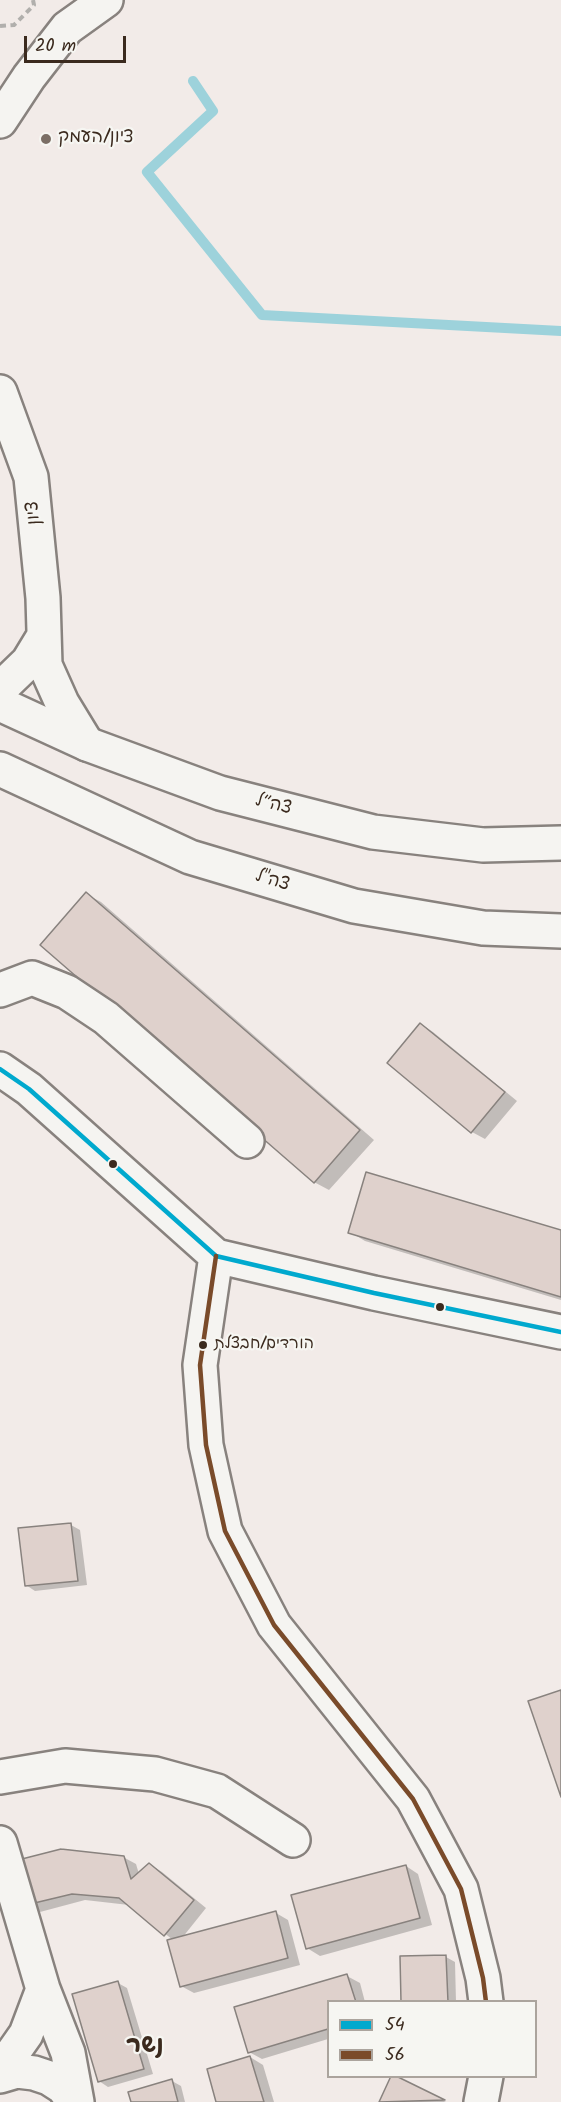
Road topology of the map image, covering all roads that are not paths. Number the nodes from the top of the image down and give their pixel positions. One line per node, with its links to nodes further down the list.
1 (106, 0): 2 (street)
2 (0, 121)
3 (0, 392): 4 (street, ציון)
4 (42, 639): 5 (street); 7 (street, ציון)
5 (0, 689)
6 (0, 704): 7 (street, צה״ל)
7 (87, 744): 9 (street, צה״ל)
8 (0, 769): 10 (street, צה"ל)
9 (561, 843)
10 (561, 931)
11 (0, 990): 13 (street)
12 (0, 1069): 14 (street)
13 (247, 1141)
14 (216, 1256): 15 (street); 20 (street)
15 (561, 1332)
16 (0, 1777): 17 (street)
17 (293, 1840)
18 (0, 1843): 19 (street)
19 (43, 1989): 21 (street); 24 (street)
20 (486, 2000)
21 (0, 2071)
22 (0, 2076): 24 (street)
23 (486, 2078): 25 (street)
24 (75, 2102)
25 (481, 2102)

